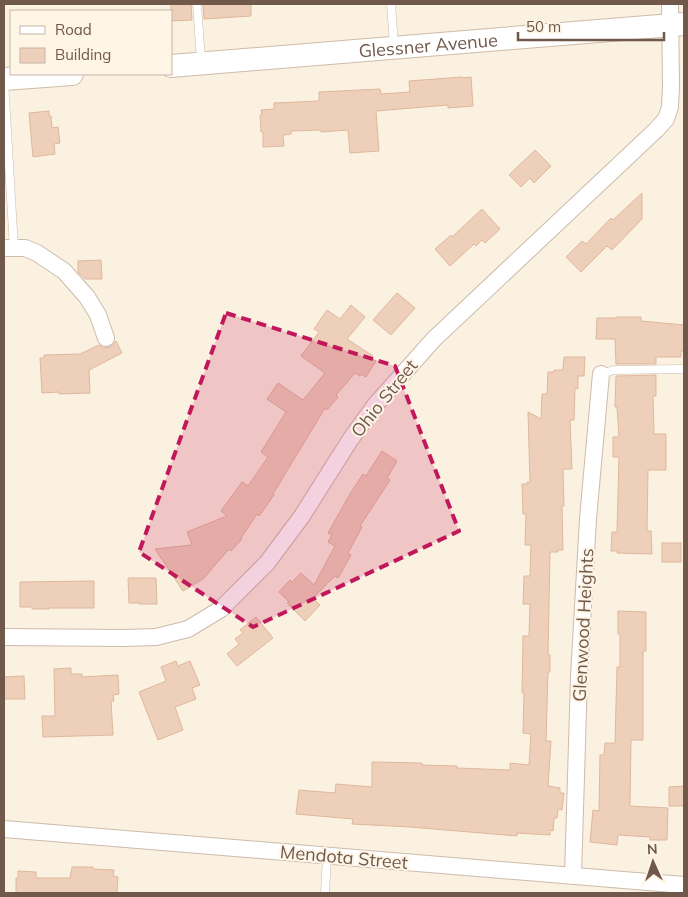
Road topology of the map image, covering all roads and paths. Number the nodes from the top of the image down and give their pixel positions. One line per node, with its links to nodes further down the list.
1 (197, 4): 5 (lane)
2 (391, 4): 4 (lane)
3 (675, 18): 4 (street, Glessner Avenue); 14 (street, Ohio Street)
4 (394, 48): 5 (street, Glessner Avenue)
5 (201, 63): 6 (street, Glessner Avenue)
6 (172, 66)
7 (4, 74): 9 (lane)
8 (58, 75): 9 (street)
9 (4, 79): 10 (lane)
10 (9, 248): 11 (street)
11 (106, 338)
12 (684, 369): 13 (lane)
13 (600, 374): 17 (street, Glenwood Heights)
14 (4, 637)
15 (4, 829): 16 (street, Mendota Street)
16 (327, 856): 17 (street, Mendota Street); 19 (lane)
17 (573, 876): 18 (street, Mendota Street)
18 (684, 885)
19 (325, 893)

